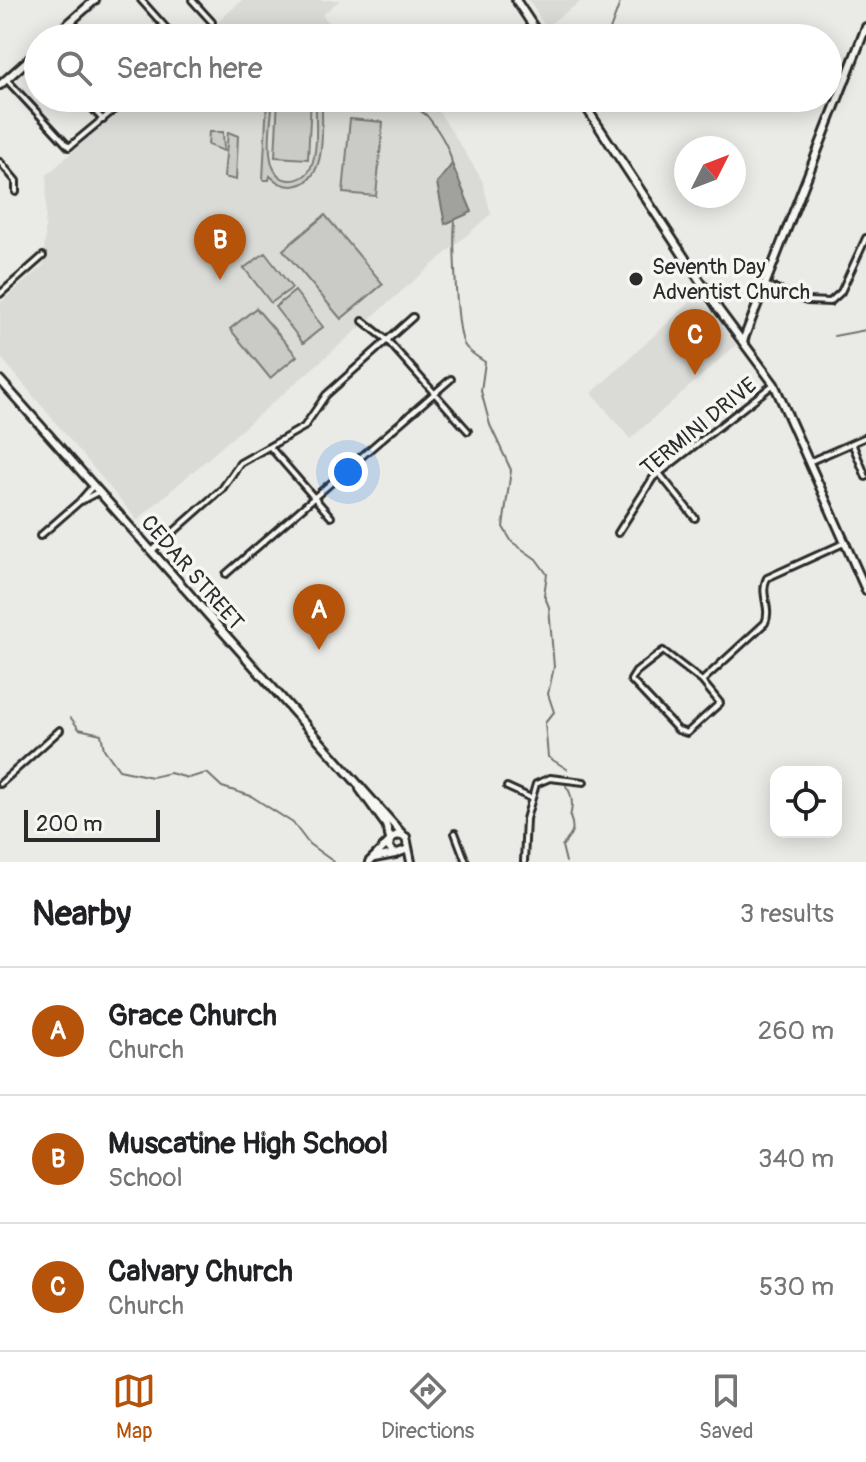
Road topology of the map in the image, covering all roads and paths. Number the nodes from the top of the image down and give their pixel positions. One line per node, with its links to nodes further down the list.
1 (95, 0): 5 (main road)
2 (141, 0): 9 (street)
3 (192, 0): 6 (street)
4 (516, 0): 10 (main road)
5 (71, 21): 7 (main road); 8 (street)
6 (212, 22)
7 (68, 24)
8 (74, 24)
9 (162, 24)
10 (532, 24)
11 (866, 27): 14 (main road)
12 (24, 63): 13 (main road)
13 (3, 82): 15 (street)
14 (842, 88)
15 (24, 103)
16 (33, 112): 21 (street)
17 (96, 112): 21 (street)
18 (112, 112): 21 (street)
19 (589, 112): 32 (main road)
20 (833, 112): 27 (main road)
21 (103, 120)
22 (0, 162): 23 (street)
23 (16, 192)
24 (866, 238): 25 (street)
25 (863, 252): 27 (street)
26 (43, 256): 28 (street)
27 (765, 285): 32 (main road)
28 (0, 294)
29 (413, 317): 31 (street)
30 (363, 321): 31 (street)
31 (387, 340): 36 (street); 40 (street)
32 (743, 341): 35 (main road)
33 (451, 379): 36 (street)
34 (0, 380): 44 (main road, CEDAR STREET)
35 (774, 384): 41 (main road); 42 (street, TERMINI DRIVE)
36 (434, 394): 37 (street); 45 (street)
37 (468, 431)
38 (866, 437): 39 (street)
39 (852, 443): 41 (street); 43 (street)
40 (270, 447): 45 (street); 51 (street)
41 (811, 461): 50 (main road)
42 (659, 473): 47 (street); 48 (street, TERMINI DRIVE)
43 (866, 477)
44 (96, 489): 49 (street); 51 (main road, CEDAR STREET)
45 (315, 498): 46 (street); 52 (street)
46 (331, 517)
47 (695, 518)
48 (618, 533)
49 (40, 536)
50 (846, 542): 53 (main road); 54 (street)
51 (151, 552): 59 (main road, CEDAR STREET)
52 (226, 574)
53 (866, 590)
54 (702, 681): 54 (street)
55 (60, 730): 57 (street)
56 (584, 782): 60 (street)
57 (0, 784)
58 (507, 787): 60 (street)
59 (360, 789): 62 (main road, CEDAR STREET); 63 (main road, CEDAR STREET)
60 (531, 798): 70 (street)
61 (455, 833): 69 (street)
62 (403, 835): 63 (main road); 64 (main road)
63 (389, 841): 65 (main road, CEDAR STREET); 66 (main road)
64 (408, 849): 65 (main road); 68 (main road)
65 (395, 854): 66 (main road); 67 (main road)
66 (372, 860)
67 (404, 862)
68 (411, 862)
69 (466, 862)
70 (524, 862)

